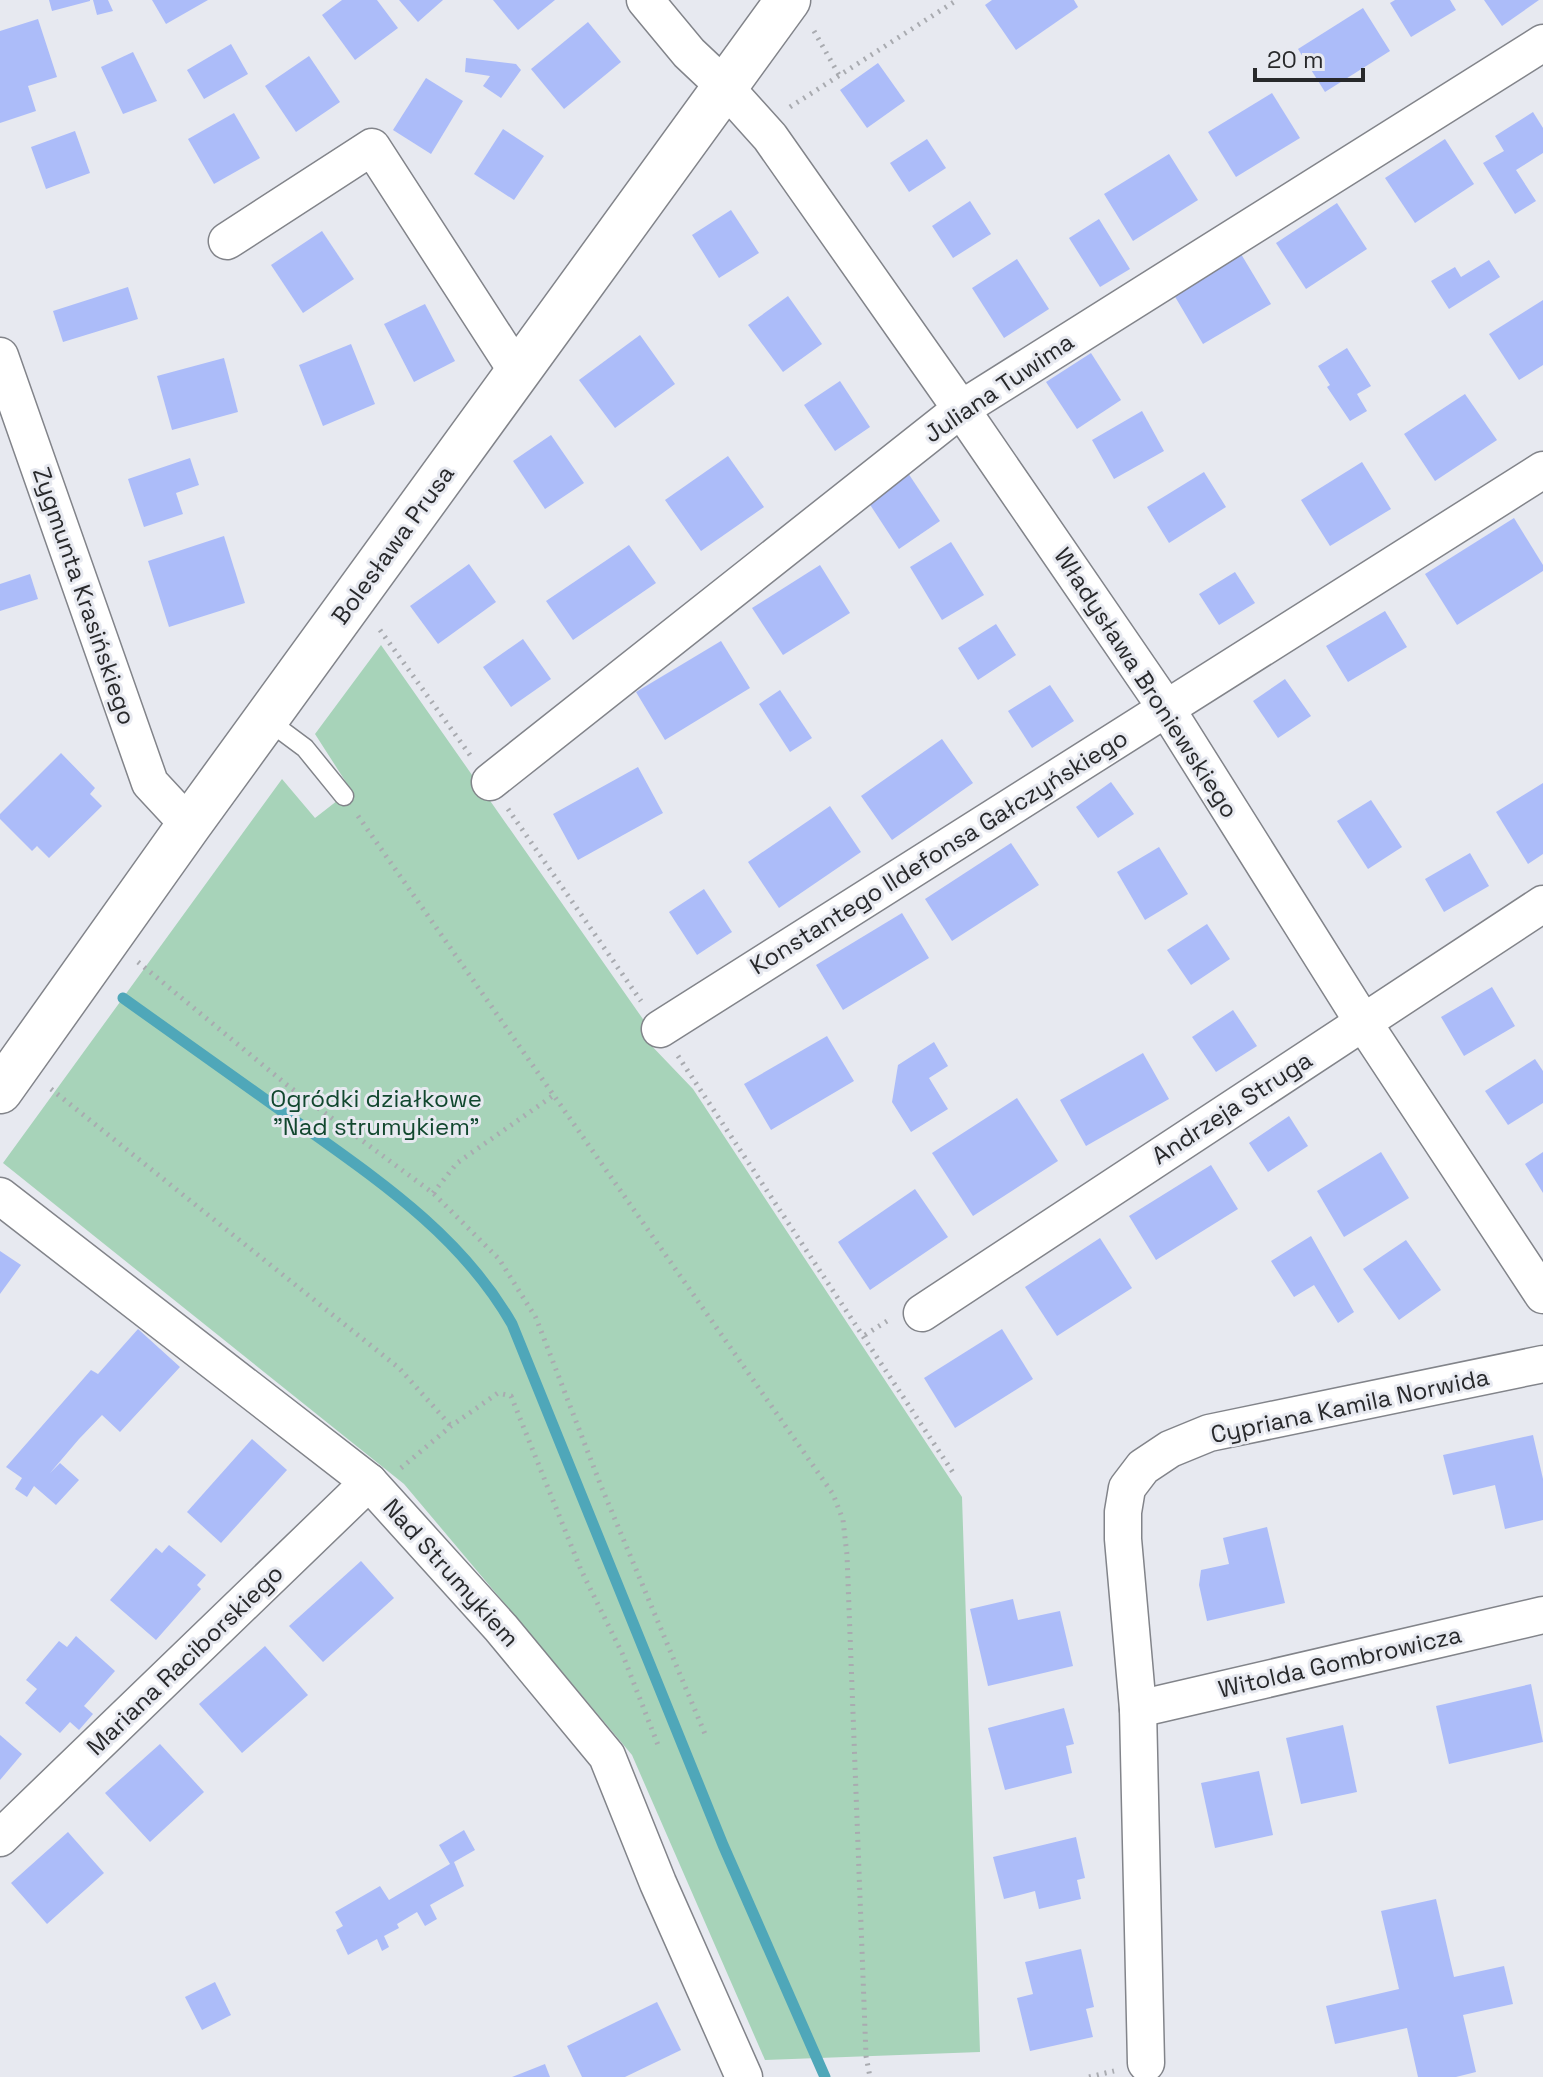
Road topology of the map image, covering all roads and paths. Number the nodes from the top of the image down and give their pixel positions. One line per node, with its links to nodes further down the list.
1 (645, 0): 6 (street, Władysława Broniewskiego)
2 (957, 0): 5 (path)
3 (798, 11): 5 (path); 6 (street, Bolesława Prusa)
4 (1543, 43): 11 (street, Juliana Tuwima)
5 (839, 75): 7 (path)
6 (725, 87): 10 (street, Bolesława Prusa); 11 (street, Władysława Broniewskiego)
7 (796, 103)
8 (227, 241): 10 (street)
9 (0, 356): 12 (street, Zygmunta Krasińskiego)
10 (518, 373): 15 (street, Bolesława Prusa)
11 (961, 409): 14 (street, Władysława Broniewskiego); 16 (street, Juliana Tuwima)
12 (14, 446): 18 (street, Zygmunta Krasińskiego)
13 (1543, 470): 14 (street, Konstantego Ildefonsa Gałczyńskiego)
14 (1166, 708): 21 (street, Władysława Broniewskiego); 22 (street, Konstantego Ildefonsa Gałczyńskiego)
15 (266, 719): 17 (lane); 18 (street, Bolesława Prusa)
16 (490, 782)
17 (344, 796): 25 (path)
18 (189, 825): 24 (street, Bolesława Prusa)
19 (1543, 904): 21 (street, Andrzeja Struga)
20 (131, 957): 26 (path)
21 (1363, 1022): 28 (street, Władysława Broniewskiego); 29 (street, Andrzeja Struga)
22 (660, 1029)
23 (48, 1086): 31 (path)
24 (0, 1091)
25 (554, 1095): 26 (path); 40 (path)
26 (433, 1193): 35 (path)
27 (0, 1196): 32 (street, Nad Strumykiem)
28 (1543, 1295)
29 (922, 1313)
30 (1543, 1364): 34 (street, Cypriana Kamila Norwida)
31 (451, 1426): 32 (path); 36 (path)
32 (372, 1485): 37 (street, Mariana Raciborskiego); 39 (street, Nad Strumykiem)
33 (1543, 1615): 34 (street, Witolda Gombrowicza)
34 (1138, 1709): 38 (street)
35 (705, 1734)
36 (658, 1745)
37 (0, 1838)
38 (1146, 2063)
39 (744, 2077)
40 (870, 2077)

